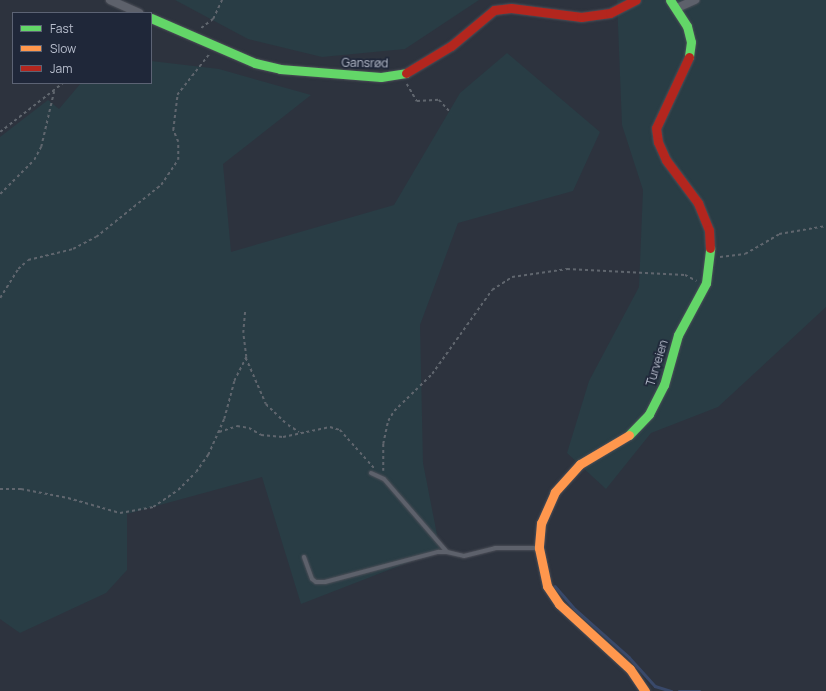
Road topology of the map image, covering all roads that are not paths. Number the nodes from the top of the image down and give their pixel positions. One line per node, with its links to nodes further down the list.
1 (110, 0): 6 (street)
2 (636, 0): 7 (street, Gansrød)
3 (670, 0): 5 (street, Turveien)
4 (695, 0): 5 (street)
5 (677, 8): 9 (street, Turveien)
6 (137, 12)
7 (152, 18)
8 (371, 473): 10 (lane)
9 (539, 548): 10 (lane); 12 (street, Turveien)
10 (448, 552): 11 (lane)
11 (304, 557)
12 (645, 691)

